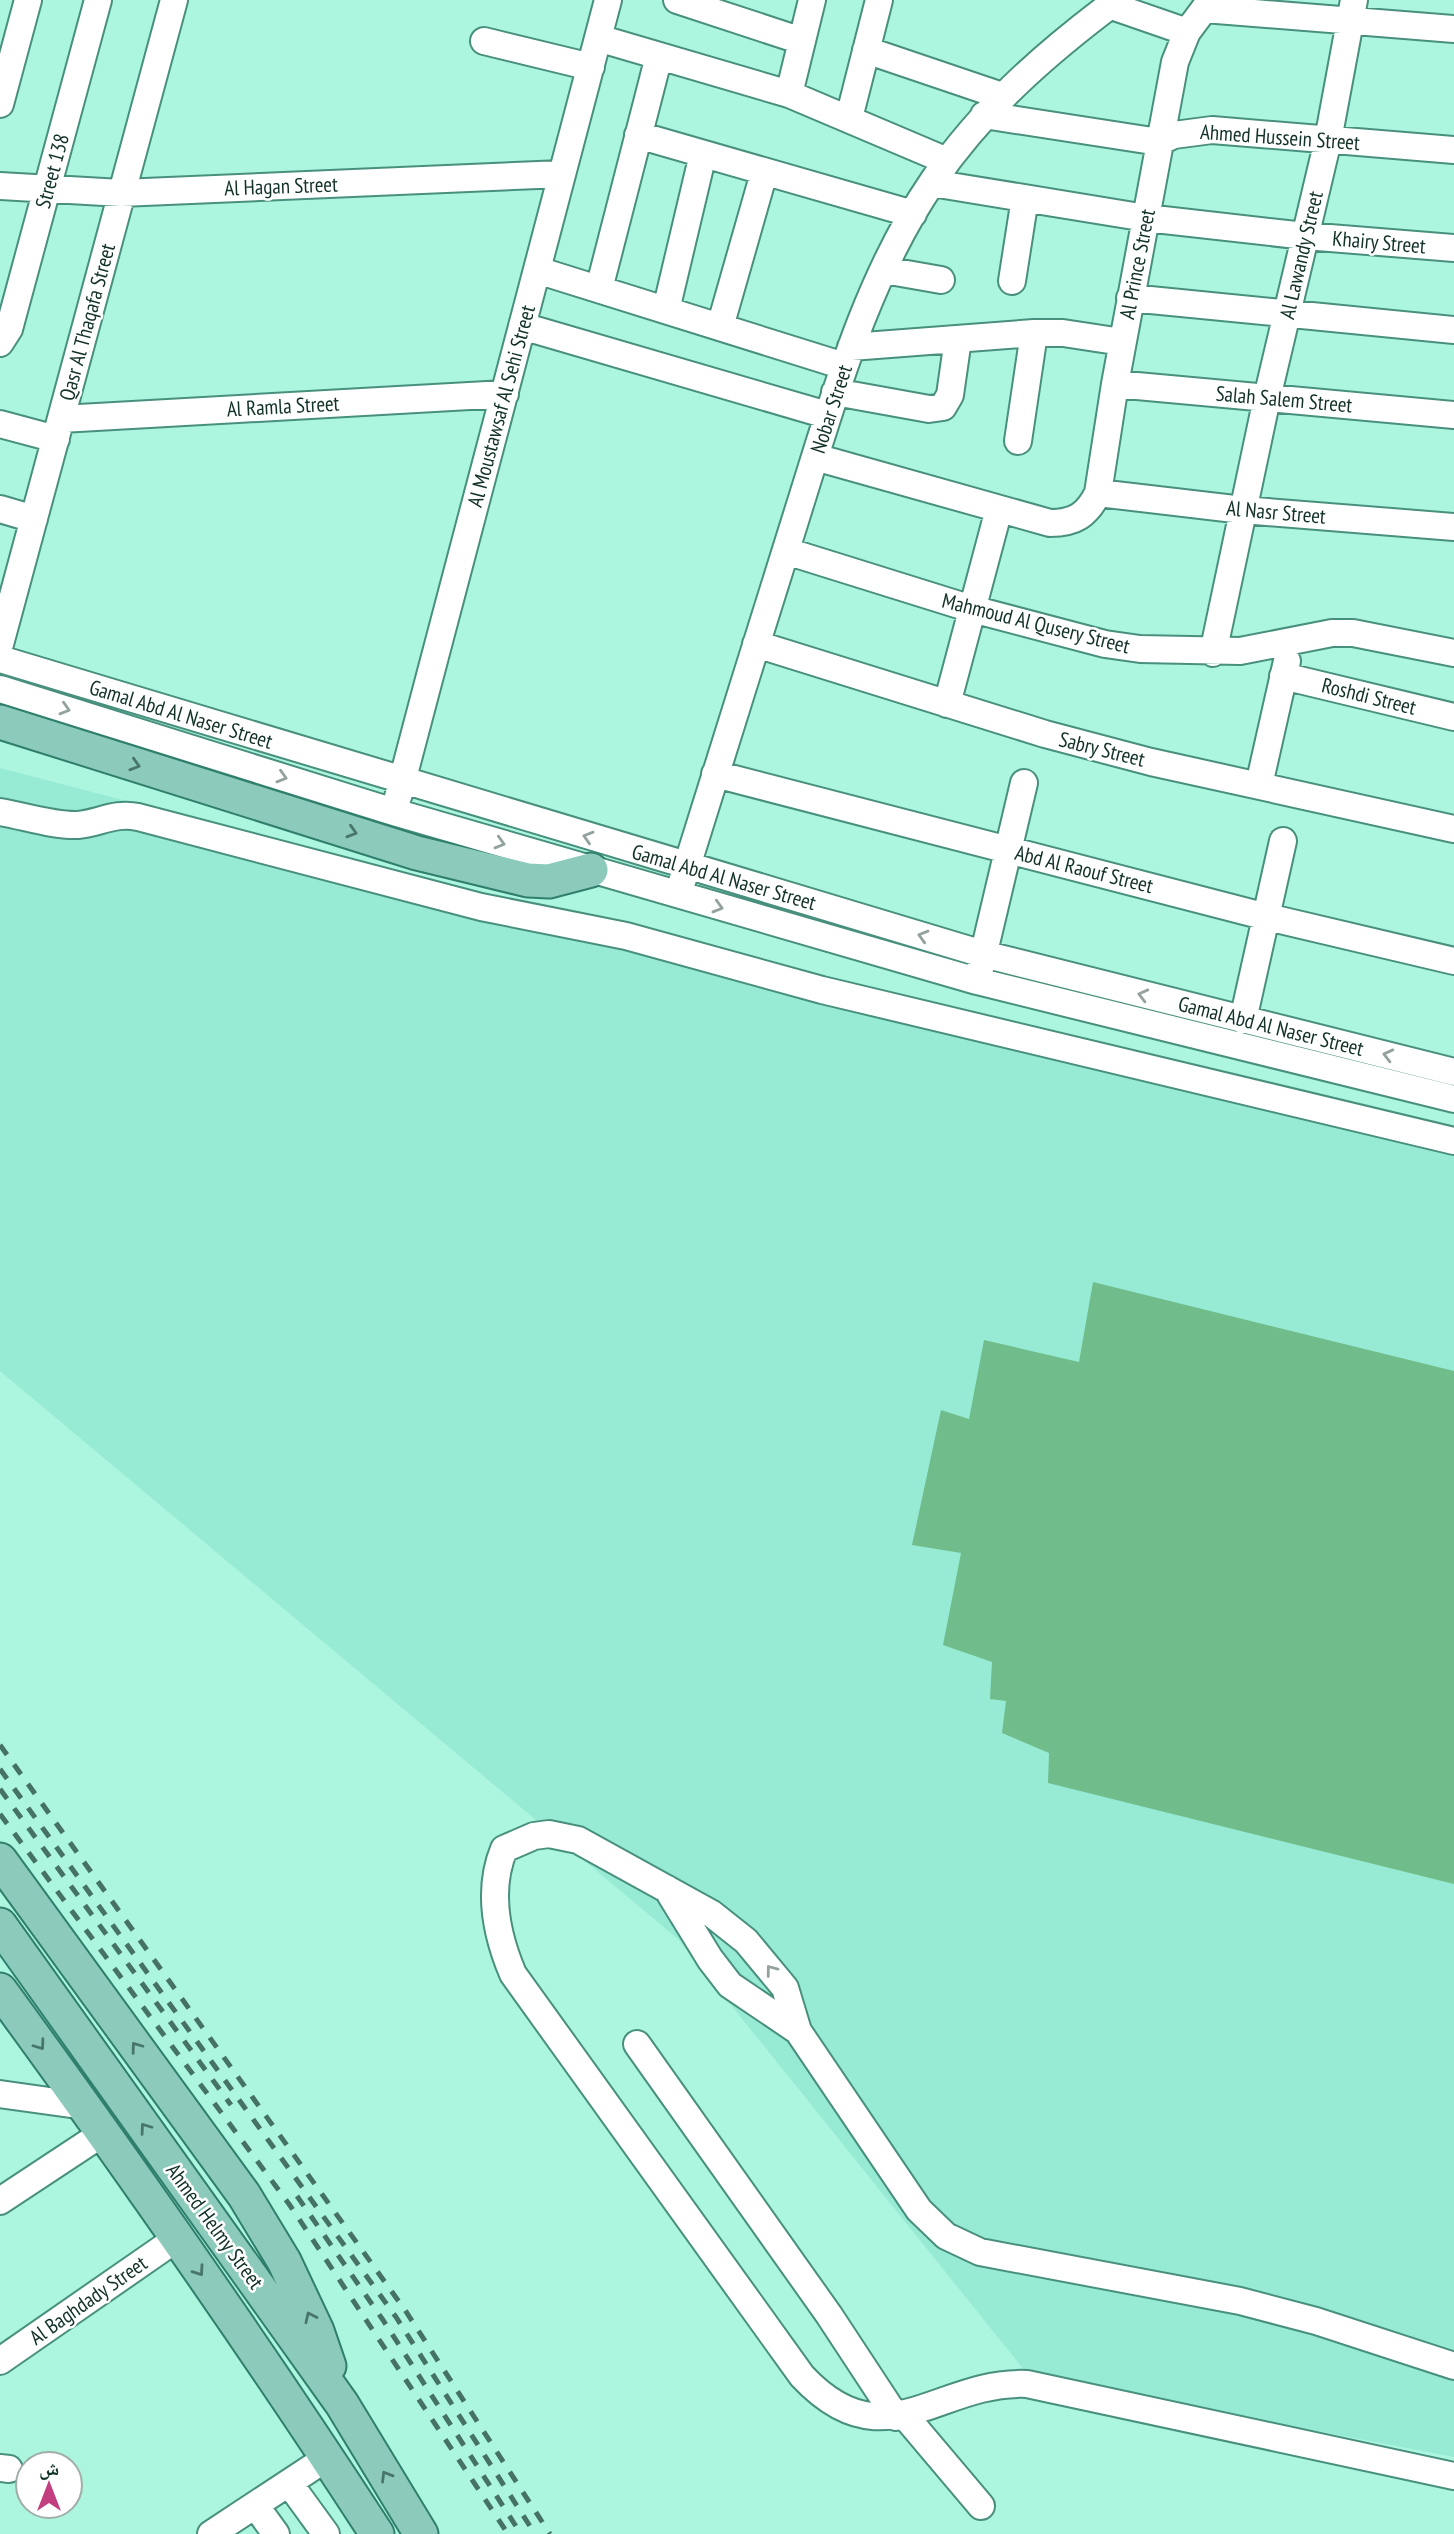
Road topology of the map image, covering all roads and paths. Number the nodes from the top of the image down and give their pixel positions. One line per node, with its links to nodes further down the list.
1 (28, 0): 21 (street)
2 (97, 0): 34 (street, Street 138)
3 (174, 0): 35 (street, Qasr Al Thaqafa Street)
4 (608, 0): 13 (street, Al Moustawsaf Al Sehi Street)
5 (678, 0): 15 (street)
6 (812, 0): 15 (street)
7 (879, 0): 16 (street)
8 (1113, 3): 12 (street); 20 (street, Nobar Street)
9 (1207, 5): 10 (street); 12 (street, Al Prince Street)
10 (1352, 10): 11 (street); 25 (street, Al Lawandy Street)
11 (1454, 29)
12 (1186, 32): 26 (street, Al Prince Street)
13 (598, 38): 17 (street); 18 (street, Al Moustawsaf Al Sehi Street)
14 (484, 41): 18 (street)
15 (802, 41): 19 (street)
16 (866, 50): 20 (street); 23 (street)
17 (659, 56): 19 (street); 24 (street)
18 (591, 66): 31 (street, Al Moustawsaf Al Sehi Street)
19 (789, 94): 23 (street)
20 (1002, 96): 22 (street, Nobar Street)
21 (0, 104)
22 (984, 116): 26 (street, Ahmed Hussein Street); 29 (street, Nobar Street)
23 (849, 118): 29 (street)
24 (638, 135): 28 (street); 45 (street)
25 (1328, 140): 26 (street, Ahmed Hussein Street); 27 (street, Ahmed Hussein Street); 39 (street, Al Lawandy Street)
26 (1159, 142): 38 (street, Al Prince Street)
27 (1454, 150)
28 (703, 155): 30 (street); 47 (street)
29 (947, 162): 32 (street, Nobar Street)
30 (764, 173): 37 (street); 50 (street)
31 (562, 174): 35 (street, Al Hagan Street); 41 (street, Al Moustawsaf Al Sehi Street)
32 (932, 183): 36 (street, Khairy Street); 37 (street, Nobar Street)
33 (0, 186): 34 (street, Al Hagan Street)
34 (47, 189): 35 (street, Al Hagan Street); 55 (street, Street 138)
35 (121, 193): 63 (street, Qasr Al Thaqafa Street)
36 (1025, 198): 38 (street, Khairy Street); 44 (street)
37 (913, 214): 42 (street, Nobar Street)
38 (1146, 218): 39 (street, Khairy Street); 46 (street, Al Prince Street)
39 (1305, 236): 40 (street, Khairy Street); 48 (street, Al Lawandy Street)
40 (1454, 248)
41 (537, 270): 45 (street); 49 (street, Al Moustawsaf Al Sehi Street)
42 (884, 270): 43 (street); 56 (street, Nobar Street)
43 (941, 280)
44 (1012, 281)
45 (599, 289): 47 (street)
46 (1130, 298): 48 (street); 54 (street, Al Prince Street)
47 (666, 310): 50 (street)
48 (1287, 315): 51 (street); 59 (street, Al Lawandy Street)
49 (522, 326): 58 (street, Al Moustawsaf Al Sehi Street); 60 (street)
50 (720, 327): 56 (street)
51 (1454, 330)
52 (1034, 333): 53 (street); 54 (street); 64 (street)
53 (958, 339): 56 (street); 60 (street)
54 (1122, 341): 57 (street, Al Prince Street)
55 (1, 342)
56 (848, 357): 60 (street, Nobar Street)
57 (1115, 384): 59 (street, Salah Salem Street); 66 (street, Al Prince Street)
58 (505, 394): 63 (street, Al Ramla Street); 87 (street, Al Moustawsaf Al Sehi Street)
59 (1267, 398): 61 (street, Salah Salem Street); 69 (street, Al Lawandy Street)
60 (831, 404): 65 (street, Nobar Street)
61 (1454, 415)
62 (0, 424): 63 (street, Al Ramla Street)
63 (58, 429): 70 (street, Qasr Al Thaqafa Street)
64 (1018, 440)
65 (815, 457): 68 (street); 72 (street, Nobar Street)
66 (1098, 493): 68 (street); 69 (street, Al Nasr Street)
67 (0, 509): 70 (street)
68 (999, 509): 74 (street)
69 (1244, 510): 71 (street, Al Nasr Street); 78 (street, Al Lawandy Street)
70 (34, 519): 73 (street, Qasr Al Thaqafa Street)
71 (1454, 527)
72 (786, 551): 74 (street, Mahmoud Al Qusery Street); 77 (street, Nobar Street)
73 (9, 579): 76 (street, Qasr Al Thaqafa Street)
74 (972, 610): 78 (street, Mahmoud Al Qusery Street); 83 (street)
75 (1292, 641): 78 (street, Mahmoud Al Qusery Street); 79 (street, Mahmoud Al Qusery Street); 81 (street)
76 (0, 645)
77 (756, 645): 83 (street, Sabry Street); 86 (street, Nobar Street)
78 (1213, 653)
79 (1454, 653)
80 (0, 659): 87 (street, Gamal Abd Al Naser Street)
81 (1283, 676): 84 (street, Roshdi Street); 89 (street)
82 (0, 689): 91 (street, Gamal Abd Al Naser Street, one-way to 91)
83 (947, 704): 89 (street, Sabry Street)
84 (1454, 717)
85 (0, 722): 96 (main road, one-way to 96)
86 (715, 774): 94 (street, Abd Al Raouf Street); 95 (street, Nobar Street)
87 (402, 782): 91 (street, Al Moustawsaf Al Sehi Street); 95 (street, Gamal Abd Al Naser Street, one-way to 87)
88 (1024, 783): 94 (street)
89 (1259, 785): 92 (street, Sabry Street)
90 (0, 812): 105 (street)
91 (394, 812): 96 (street, Gamal Abd Al Naser Street, one-way to 96)
92 (1454, 829)
93 (1283, 841): 98 (street)
94 (1008, 850): 98 (street, Abd Al Raouf Street); 99 (street)
95 (687, 866): 97 (street, Nobar Street); 99 (street, Gamal Abd Al Naser Street, one-way to 95)
96 (591, 870): 97 (street, Gamal Abd Al Naser Street)
97 (678, 895): 101 (street, Gamal Abd Al Naser Street, one-way to 101)
98 (1266, 916): 100 (street, Abd Al Raouf Street); 102 (street)
99 (983, 954): 101 (street); 102 (street, Gamal Abd Al Naser Street, one-way to 99)
100 (1454, 961)
101 (976, 981): 104 (street, Gamal Abd Al Naser Street)
102 (1244, 1020): 103 (street, Gamal Abd Al Naser Street, one-way to 102)
103 (1454, 1072)
104 (1454, 1100)
105 (1454, 1141)
106 (0, 1860): 118 (main road, one-way to 106)
107 (667, 1889): 110 (street); 110 (street, one-way to 107); 119 (street)
108 (0, 1925): 118 (main road, Ahmed Helmy Street, one-way to 108)
109 (0, 1990): 113 (main road, Ahmed Helmy Street, one-way to 113)
110 (798, 2031): 117 (street)
111 (637, 2044): 119 (street)
112 (0, 2094): 113 (street)
113 (94, 2119): 114 (street); 115 (main road, Ahmed Helmy Street)
114 (0, 2202)
115 (177, 2239): 116 (street, Al Baghdady Street); 120 (main road, Ahmed Helmy Street, one-way to 120)
116 (0, 2361)
117 (1454, 2366)
118 (342, 2404): 129 (main road, Ahmed Helmy Street, one-way to 118)
119 (900, 2416): 121 (street); 124 (street)
120 (328, 2458): 122 (street); 128 (main road, Ahmed Helmy Street)
121 (1454, 2476)
122 (289, 2483): 123 (street); 127 (street)
123 (255, 2505): 125 (street); 126 (street)
124 (981, 2506)
125 (211, 2534)
126 (276, 2534)
127 (326, 2534)
128 (377, 2534)
129 (421, 2534)

